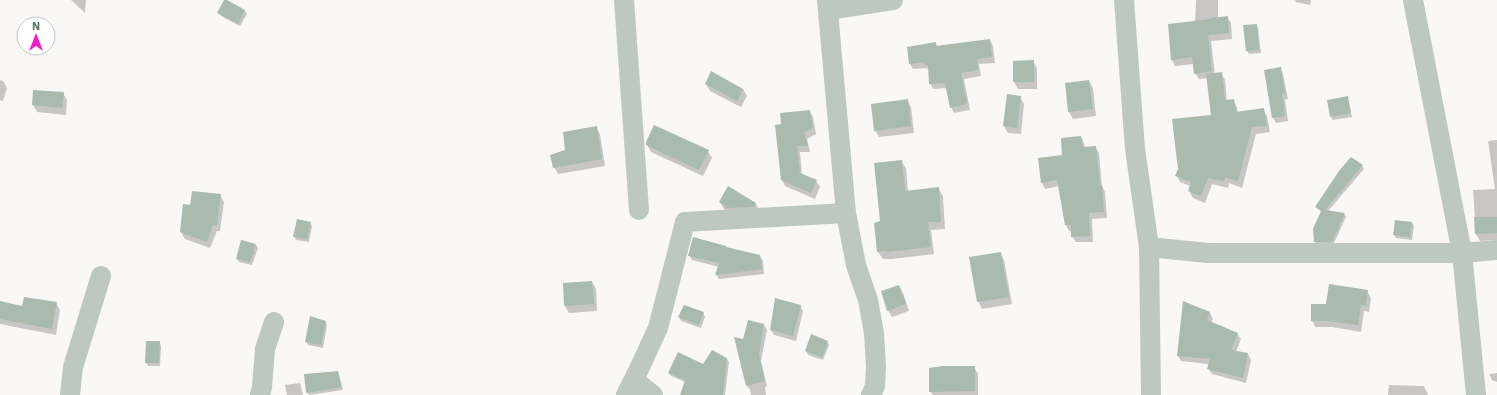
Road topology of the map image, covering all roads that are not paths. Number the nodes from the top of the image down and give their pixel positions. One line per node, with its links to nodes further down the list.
1 (624, 0): 6 (street)
2 (893, 0): 5 (street)
3 (1124, 0): 8 (street)
4 (1413, 0): 10 (street)
5 (828, 5): 7 (street)
6 (639, 210)
7 (846, 213): 13 (street); 17 (street)
8 (1149, 247): 10 (street); 18 (street)
9 (1497, 250): 10 (street)
10 (1462, 253): 19 (street)
11 (101, 276): 14 (street)
12 (274, 322): 15 (street)
13 (630, 388): 16 (street)
14 (70, 395)
15 (260, 395)
16 (653, 395)
17 (872, 395)
18 (1151, 395)
19 (1476, 395)

